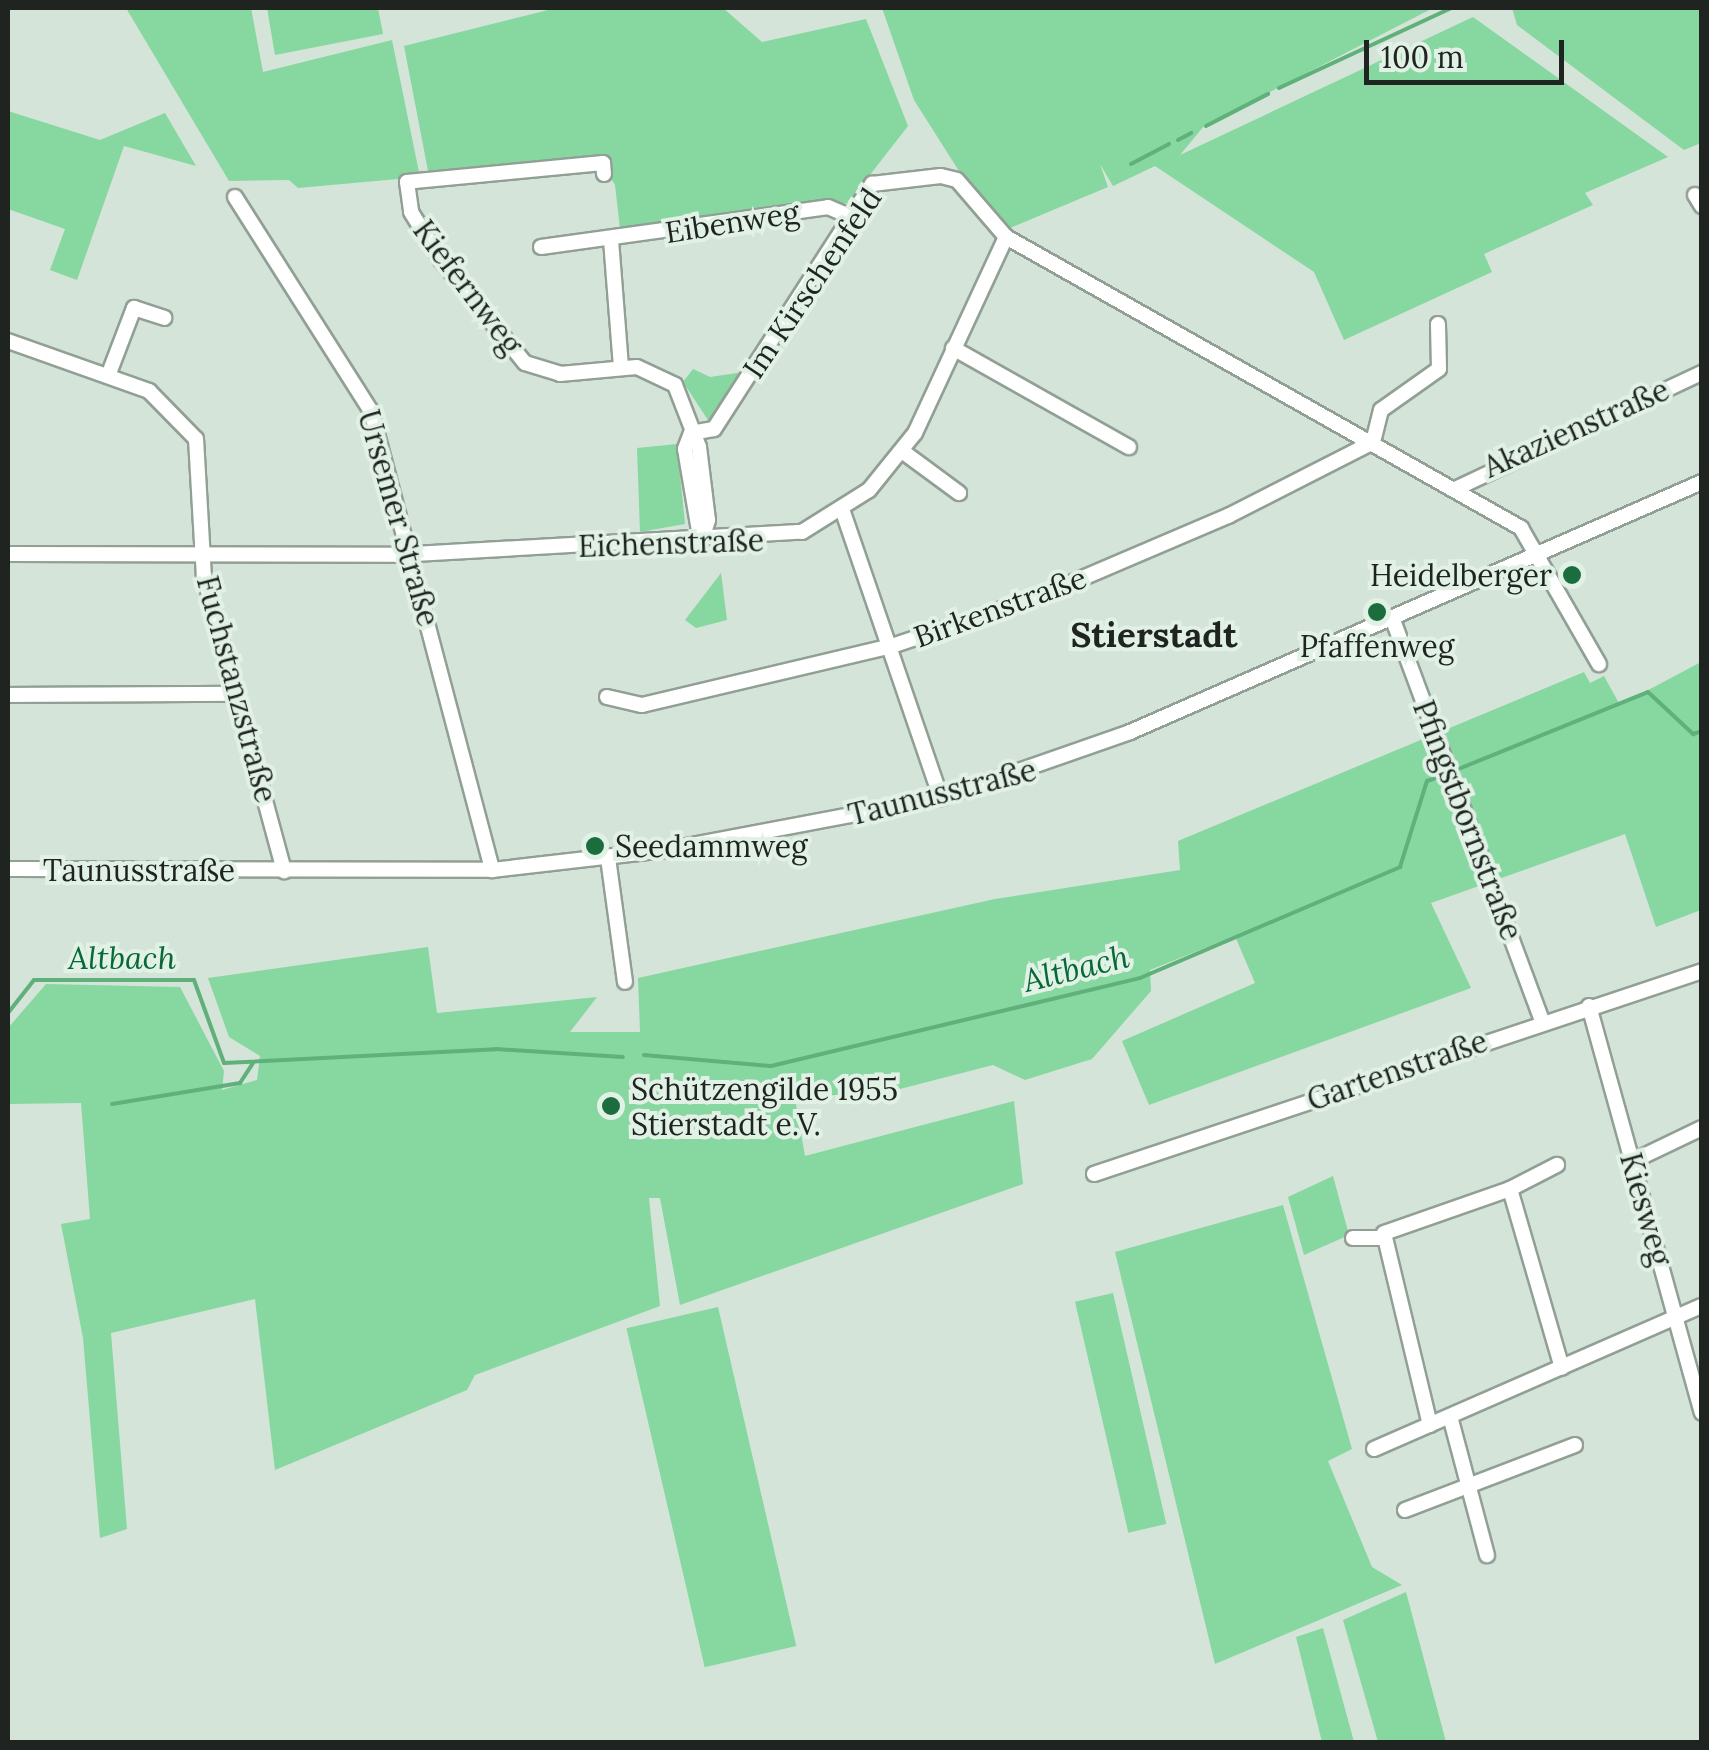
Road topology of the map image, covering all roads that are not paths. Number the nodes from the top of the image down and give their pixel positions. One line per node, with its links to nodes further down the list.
1 (604, 174): 11 (street, Kiefernweg)
2 (235, 197): 25 (street, Ursemer Straße)
3 (851, 217): 4 (street, Im Kirschenfeld); 5 (street, Eibenweg); 14 (street, Im Kirschenfeld)
4 (1006, 238): 10 (street, Eichenstraße); 15 (street)
5 (611, 240): 6 (street, Eibenweg); 11 (street)
6 (541, 247)
7 (164, 318): 13 (street)
8 (1438, 324): 15 (street)
9 (8, 341): 13 (street, Fuchstanzstraße)
10 (952, 348): 16 (street); 17 (street, Eichenstraße)
11 (621, 368): 14 (street, Kiefernweg)
12 (1702, 372): 19 (street, Akazienstraße)
13 (108, 376): 24 (street, Fuchstanzstraße)
14 (692, 433): 22 (street, Kiefernweg)
15 (1373, 442): 19 (street); 28 (street, Birkenstraße)
16 (1129, 447)
17 (902, 452): 20 (street); 21 (street, Eichenstraße)
18 (1702, 482): 26 (street, Taunusstraße)
19 (1455, 490): 26 (street)
20 (958, 493)
21 (843, 512): 22 (street, Eichenstraße); 28 (street)
22 (702, 544): 25 (street, Eichenstraße)
23 (8, 554): 24 (street, Eichenstraße)
24 (201, 554): 25 (street, Eichenstraße); 30 (street, Fuchstanzstraße)
25 (410, 554): 36 (street, Ursemer Straße)
26 (1538, 556): 27 (street, Taunusstraße); 29 (street)
27 (1393, 620): 33 (street, Taunusstraße); 41 (street, Pfingstbornstraße)
28 (892, 646): 32 (street, Birkenstraße); 33 (street)
29 (1599, 664)
30 (237, 694): 31 (street); 37 (street, Fuchstanzstraße)
31 (8, 695)
32 (607, 698)
33 (941, 798): 34 (street, Taunusstraße)
34 (608, 858): 36 (street, Taunusstraße); 39 (street)
35 (8, 870): 37 (street, Taunusstraße)
36 (492, 870): 37 (street, Taunusstraße)
37 (284, 871)
38 (1702, 972): 40 (street, Gartenstraße)
39 (625, 982)
40 (1589, 1006): 41 (street, Gartenstraße); 43 (street, Kiesweg)
41 (1542, 1021): 45 (street, Gartenstraße)
42 (1702, 1128): 43 (street)
43 (1633, 1161): 50 (street, Kiesweg)
44 (1556, 1164): 46 (street)
45 (1094, 1174)
46 (1510, 1189): 48 (street); 51 (street)
47 (1354, 1238): 48 (street)
48 (1380, 1238): 54 (street)
49 (1702, 1306): 50 (street)
50 (1676, 1318): 51 (street); 52 (street, Kiesweg)
51 (1562, 1368): 53 (street)
52 (1702, 1413)
53 (1452, 1420): 54 (street); 57 (street)
54 (1430, 1426): 56 (street)
55 (1575, 1444): 57 (street)
56 (1374, 1449)
57 (1469, 1488): 58 (street); 59 (street)
58 (1406, 1510)
59 (1487, 1555)

